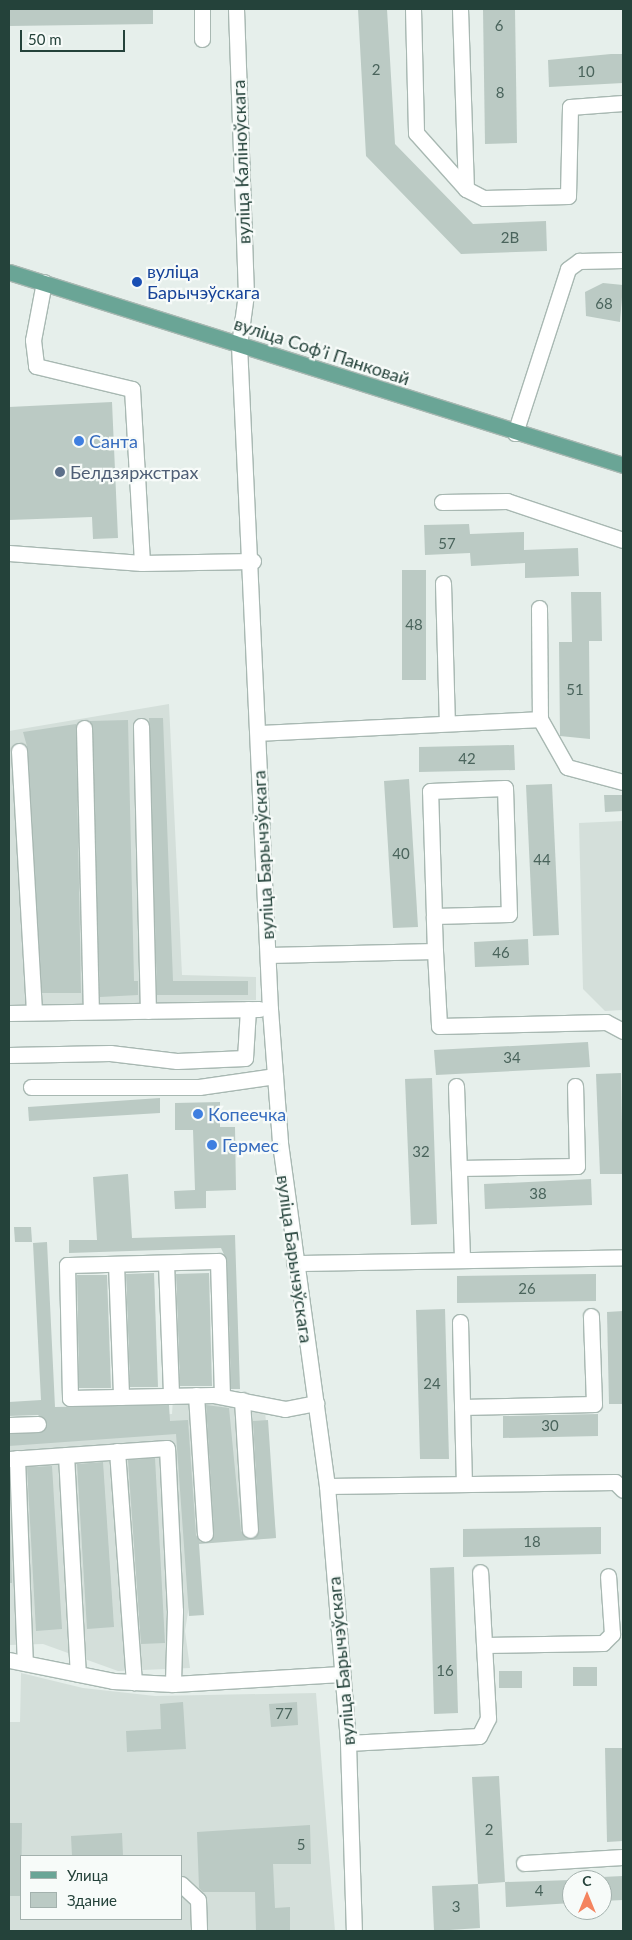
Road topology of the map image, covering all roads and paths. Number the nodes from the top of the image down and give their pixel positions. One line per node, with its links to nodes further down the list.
1 (202, 9): 5 (street)
2 (236, 9): 11 (street, вуліца Каліноўскага)
3 (412, 9): 7 (street)
4 (460, 9): 7 (street)
5 (202, 38)
6 (623, 104): 7 (street)
7 (466, 189)
8 (623, 260): 12 (street)
9 (9, 272): 10 (main road, вуліца Софʼі Панковай)
10 (44, 282): 11 (main road, вуліца Софʼі Панковай); 18 (street)
11 (239, 345): 12 (main road, вуліца Софʼі Панковай); 17 (street, вуліца Барычэўскага)
12 (515, 433): 13 (main road, вуліца Софʼі Панковай)
13 (622, 464)
14 (442, 502): 15 (street)
15 (623, 540)
16 (9, 553): 18 (street)
17 (252, 561): 18 (street); 25 (street, вуліца Барычэўскага)
18 (142, 563)
19 (443, 583): 22 (street)
20 (539, 608): 21 (street)
21 (540, 719): 22 (street); 27 (street)
22 (447, 722): 25 (street)
23 (141, 726): 33 (street)
24 (84, 728): 35 (street)
25 (258, 733): 30 (street, вуліца Барычэўскага)
26 (18, 751): 34 (street)
27 (623, 782)
28 (434, 916): 28 (street); 29 (street)
29 (435, 951): 30 (street); 37 (street)
30 (268, 955): 32 (street, вуліца Барычэўскага)
31 (248, 1009): 32 (street); 33 (street); 38 (street)
32 (270, 1009): 39 (street, вуліца Барычэўскага)
33 (148, 1011): 35 (street)
34 (34, 1012): 35 (street); 36 (street)
35 (91, 1012)
36 (9, 1013)
37 (623, 1030)
38 (9, 1055)
39 (275, 1076): 42 (street); 47 (street, вуліца Барычэўскага)
40 (456, 1086): 43 (street)
41 (575, 1086): 43 (street)
42 (31, 1087)
43 (459, 1168): 45 (street)
44 (623, 1257): 45 (street)
45 (462, 1258): 47 (street)
46 (166, 1263): 48 (street); 52 (street); 53 (street)
47 (294, 1263): 56 (street, вуліца Барычэўскага)
48 (116, 1264): 54 (street); 54 (street)
49 (591, 1316): 57 (street)
50 (460, 1322): 57 (street)
51 (196, 1395): 52 (street); 53 (street); 67 (street)
52 (171, 1396): 54 (street)
53 (222, 1396): 55 (street)
54 (121, 1397)
55 (242, 1400): 56 (street); 66 (street)
56 (316, 1403): 64 (street, вуліца Барычэўскага)
57 (462, 1407): 63 (street)
58 (38, 1424): 59 (street)
59 (9, 1425)
60 (118, 1451): 61 (street); 75 (street); 76 (street)
61 (66, 1455): 62 (street); 73 (street)
62 (13, 1458): 72 (street)
63 (464, 1484): 64 (street); 65 (street)
64 (327, 1486): 74 (street, вуліца Барычэўскага)
65 (623, 1490)
66 (250, 1530)
67 (205, 1534)
68 (480, 1572): 70 (street)
69 (608, 1576): 70 (street)
70 (484, 1645): 77 (street)
71 (9, 1660): 72 (street)
72 (25, 1663): 73 (street)
73 (78, 1674): 75 (street)
74 (342, 1674): 76 (street); 77 (street, вуліца Барычэўскага)
75 (134, 1682): 76 (street)
76 (173, 1684)
77 (348, 1743): 82 (street, вуліца Барычэўскага)
78 (623, 1857): 79 (street)
79 (524, 1863)
80 (182, 1885): 81 (street)
81 (200, 1931)
82 (354, 1931)

